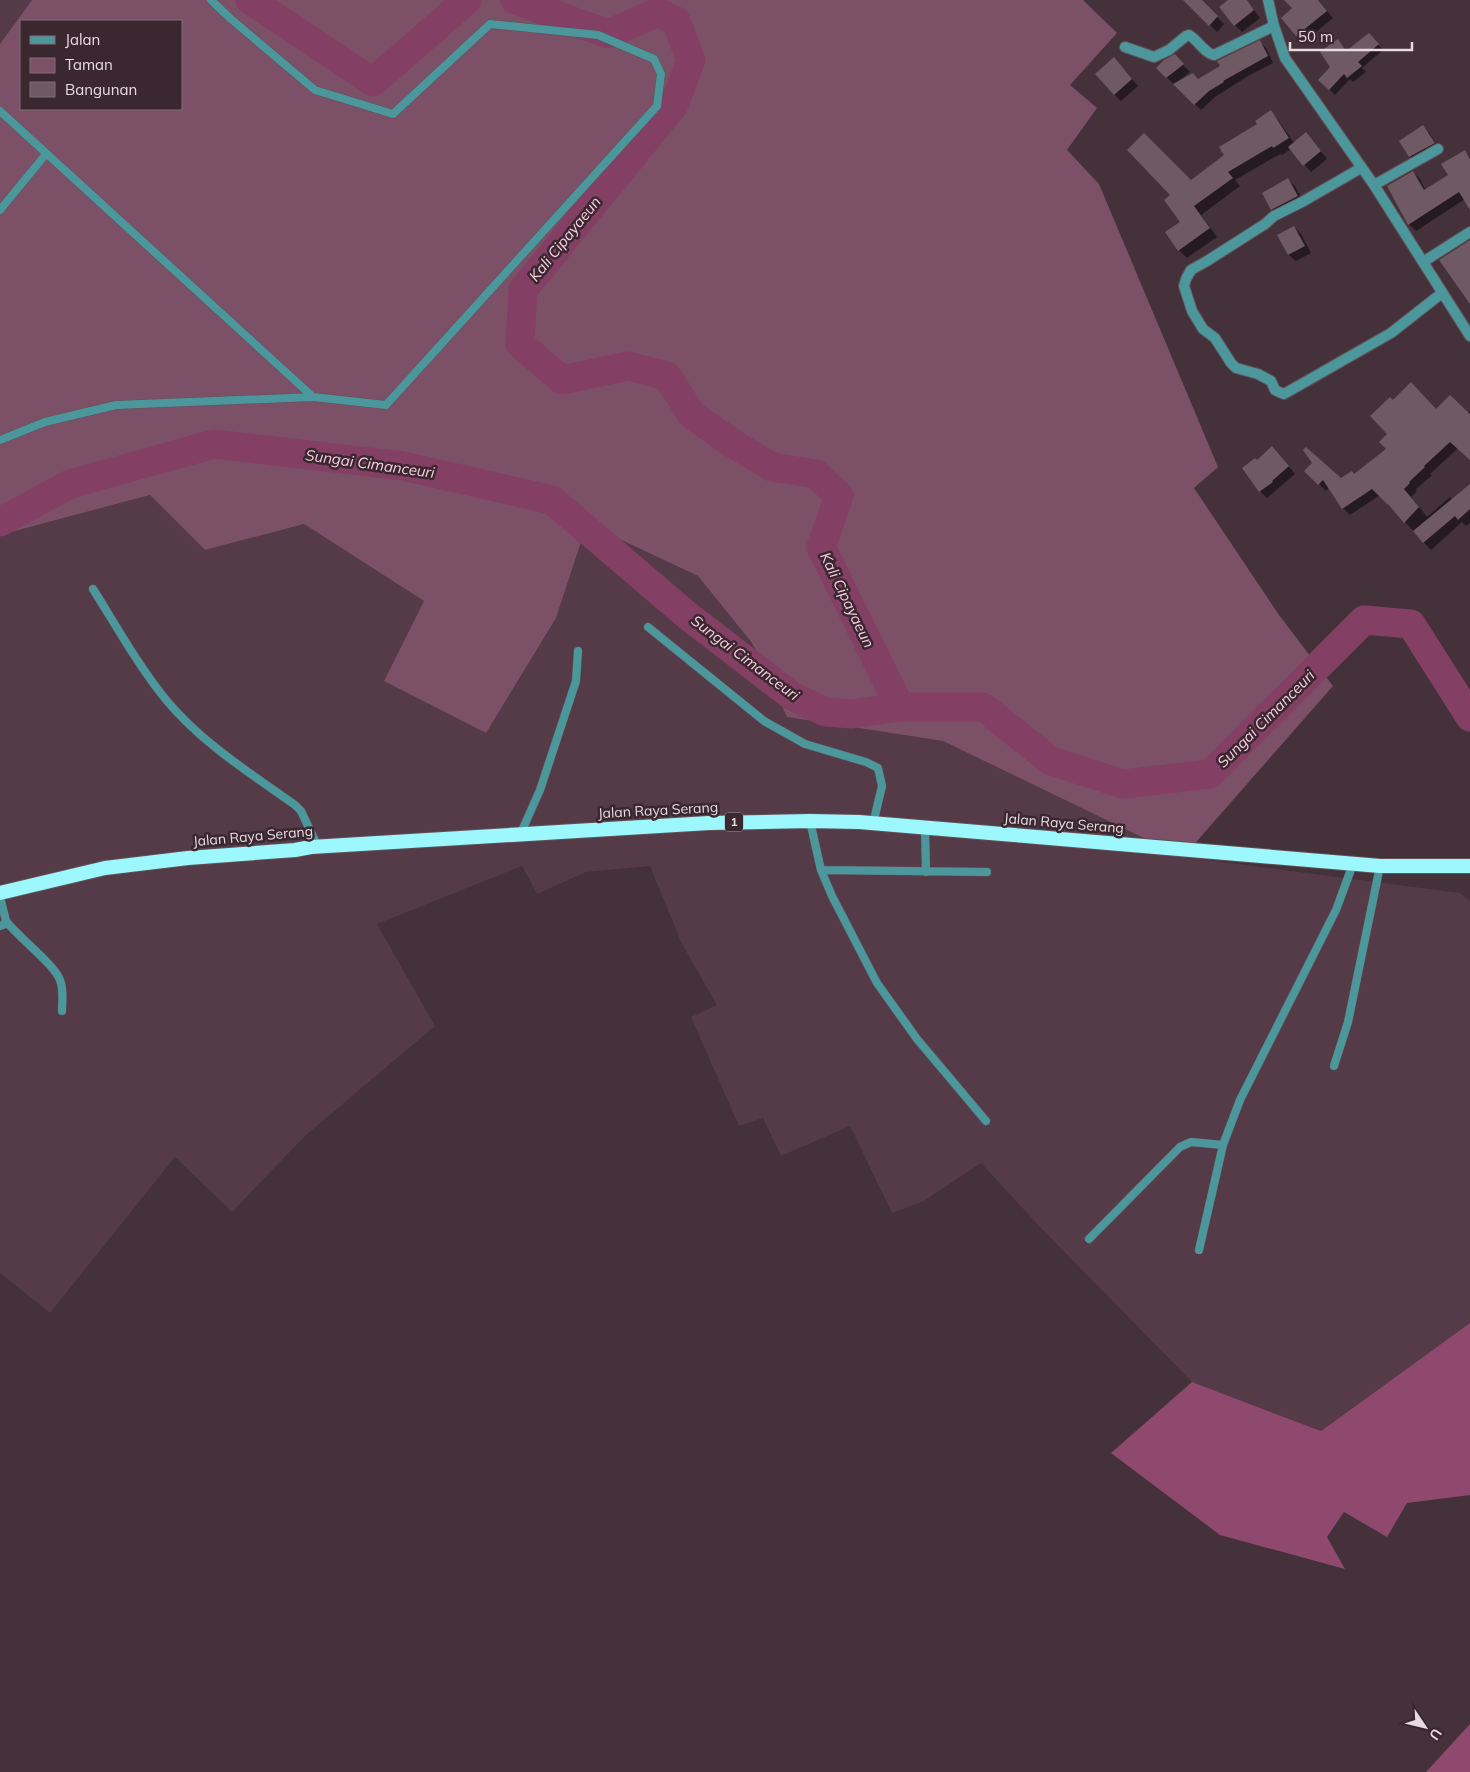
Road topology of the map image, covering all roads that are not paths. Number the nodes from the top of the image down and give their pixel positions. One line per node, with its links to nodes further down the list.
1 (211, 0): 15 (lane)
2 (1268, 0): 3 (street)
3 (1274, 26): 4 (street); 8 (street)
4 (1125, 47)
5 (0, 112): 7 (lane)
6 (1438, 149): 9 (street)
7 (46, 154): 10 (lane); 15 (lane)
8 (1361, 168): 9 (street); 13 (street)
9 (1374, 185): 12 (street)
10 (0, 210)
11 (1470, 232): 12 (street)
12 (1423, 262): 13 (street)
13 (1442, 293): 14 (street)
14 (1470, 336)
15 (313, 397): 16 (lane)
16 (0, 440)
17 (93, 589): 24 (lane)
18 (648, 627): 21 (lane)
19 (578, 651): 23 (lane)
20 (810, 821): 21 (highway, Jalan Raya Serang / 1); 23 (highway, Jalan Raya Serang / 1); 28 (lane)
21 (873, 824): 22 (highway, Jalan Raya Serang / 1)
22 (925, 828): 25 (highway, Jalan Raya Serang / 1); 29 (lane)
23 (520, 835): 24 (highway, Jalan Raya Serang / 1)
24 (318, 847): 31 (highway, Jalan Raya Serang / 1)
25 (1353, 864): 26 (highway, Jalan Raya Serang / 1); 37 (lane)
26 (1380, 866): 27 (highway, Jalan Raya Serang / 1); 35 (lane)
27 (1470, 866)
28 (821, 870): 29 (lane); 36 (lane)
29 (926, 872): 30 (lane)
30 (987, 872)
31 (0, 893)
32 (0, 897): 33 (lane)
33 (3, 924): 34 (lane)
34 (62, 1011)
35 (1334, 1066)
36 (986, 1121)
37 (1223, 1145): 38 (lane); 39 (lane)
38 (1089, 1239)
39 (1199, 1250)

